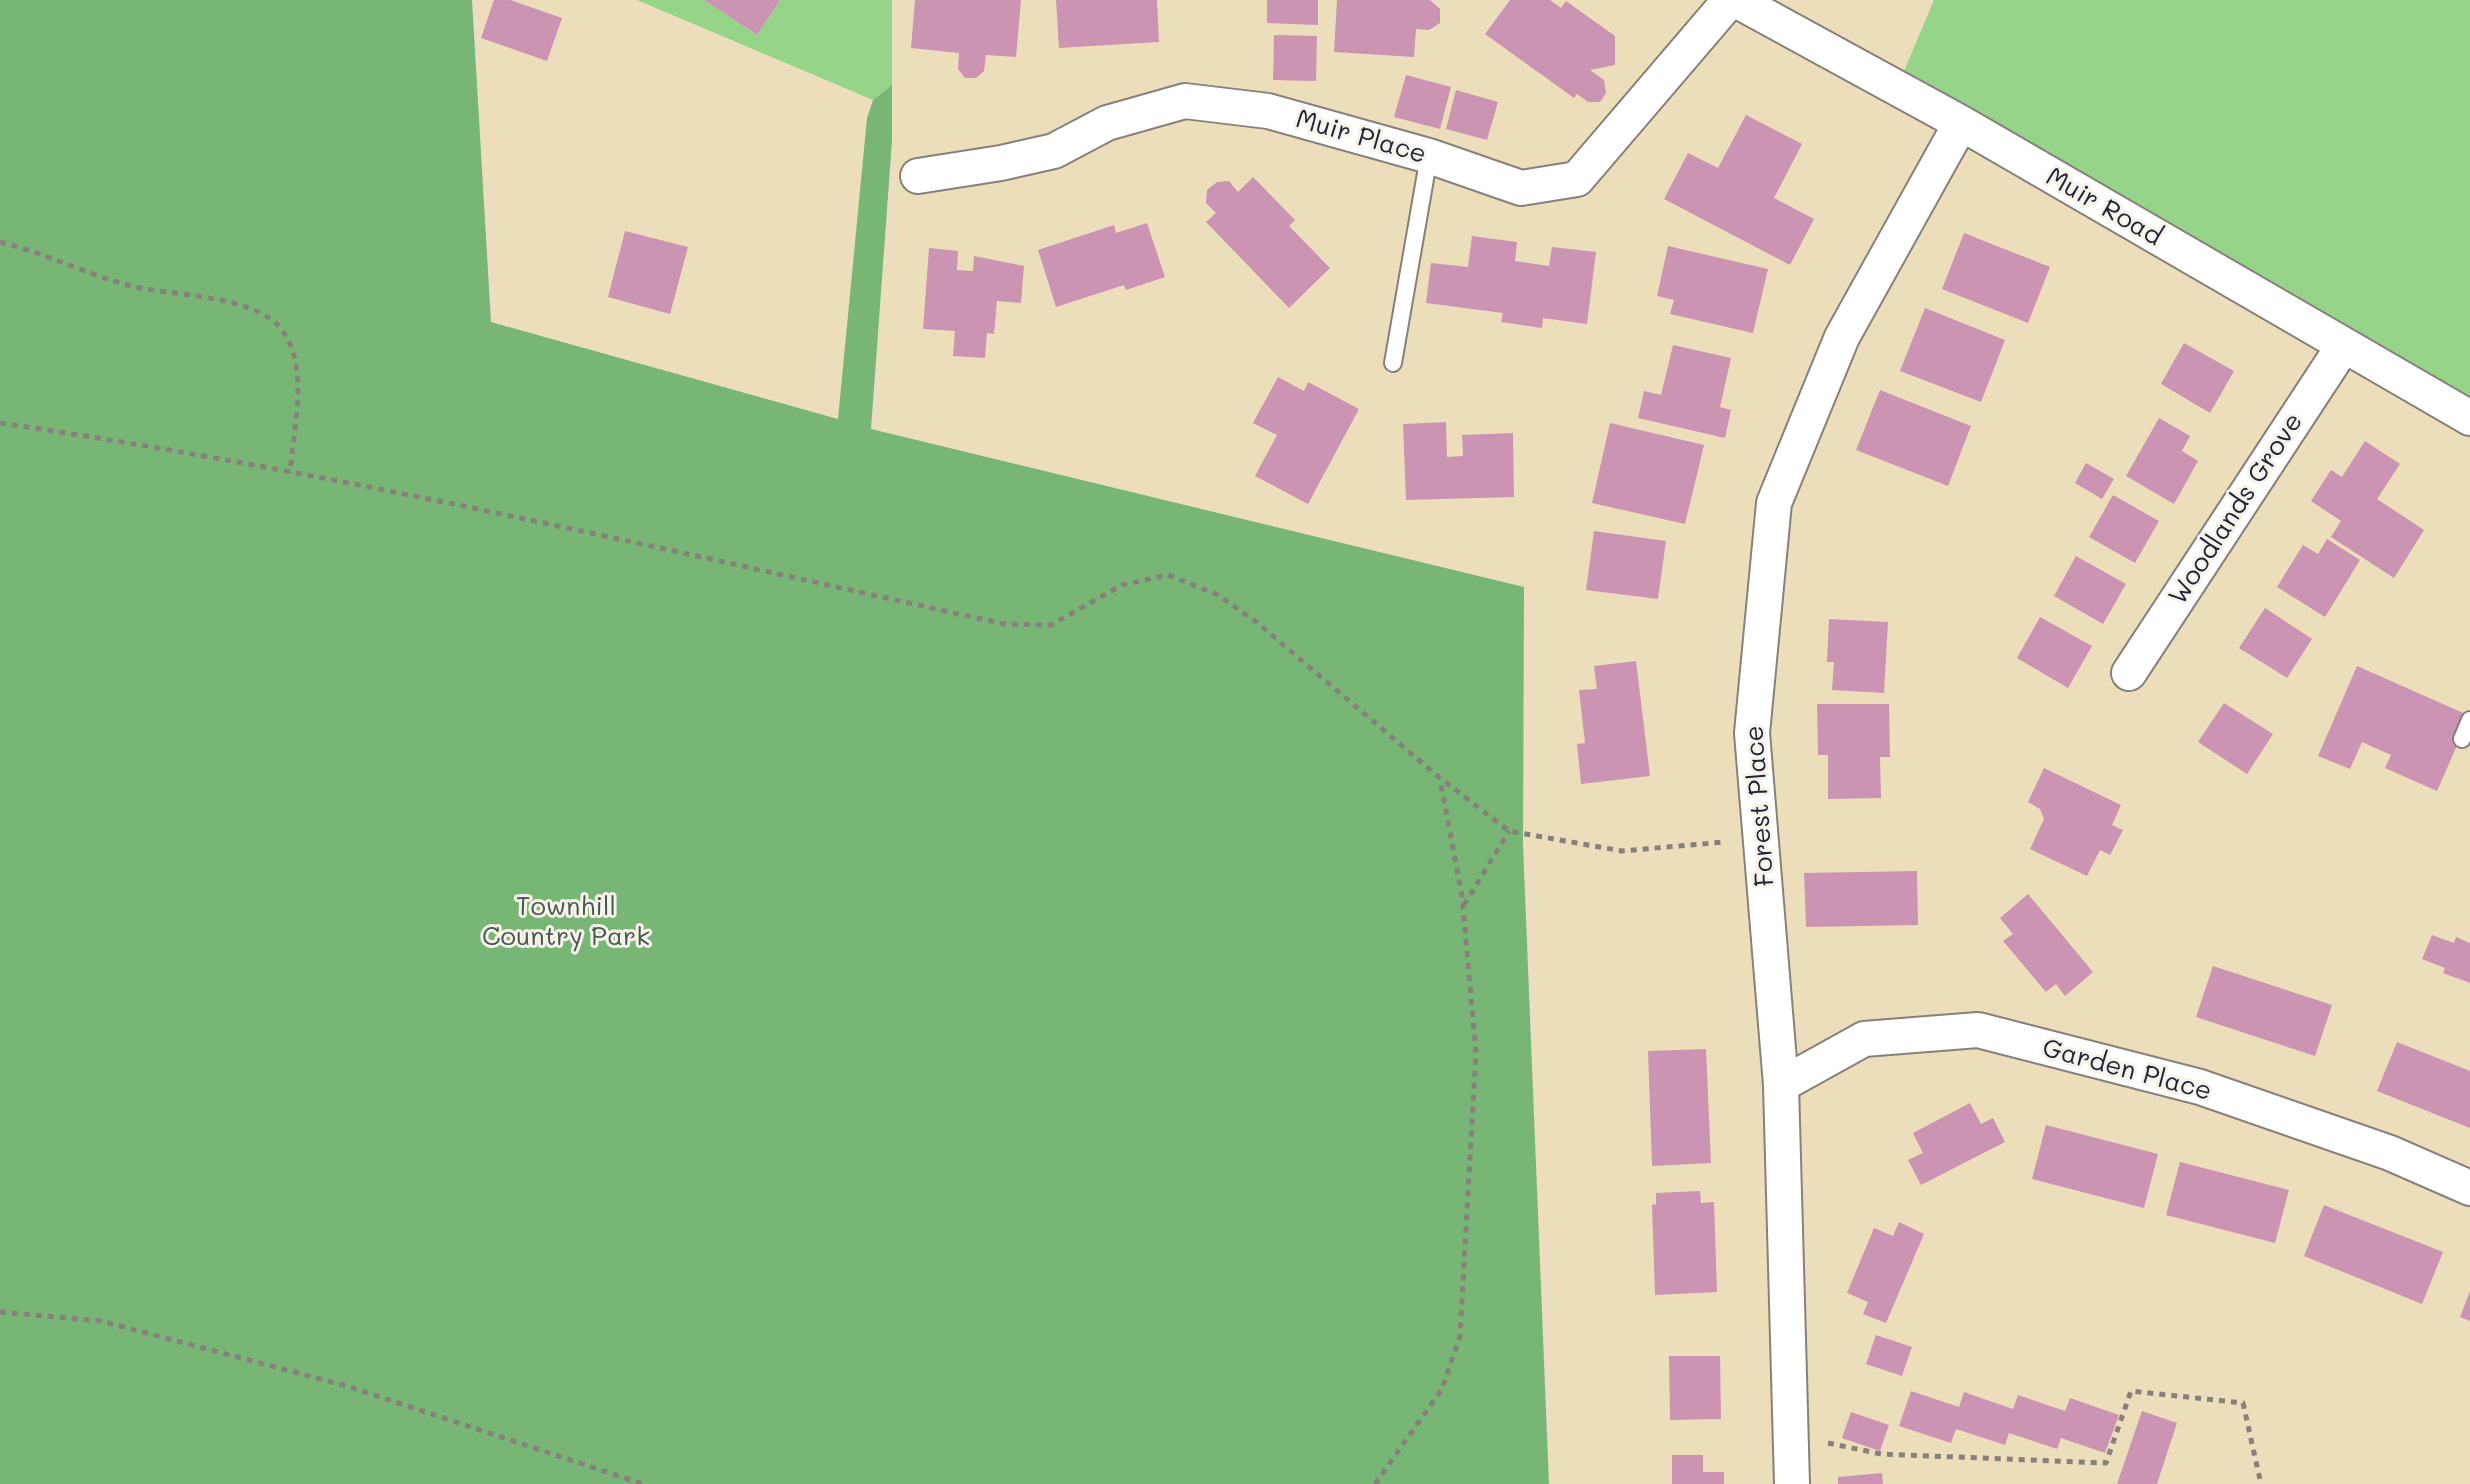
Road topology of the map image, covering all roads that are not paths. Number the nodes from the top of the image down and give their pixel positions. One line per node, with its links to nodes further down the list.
1 (1733, 0): 2 (street, Muir Road); 3 (street, Muir Place)
2 (1961, 123): 5 (street, Muir Road); 11 (street, Forest Place)
3 (1429, 156): 4 (street, Muir Place); 6 (lane)
4 (918, 176)
5 (2344, 345): 7 (street, Muir Road); 8 (street, Woodlands Grove)
6 (1393, 363)
7 (2470, 418)
8 (2129, 673)
9 (2470, 720): 10 (lane)
10 (2462, 739)
11 (1781, 1085): 12 (street, Garden Place); 13 (street, Forest Place)
12 (2470, 1188)
13 (1792, 1484)

